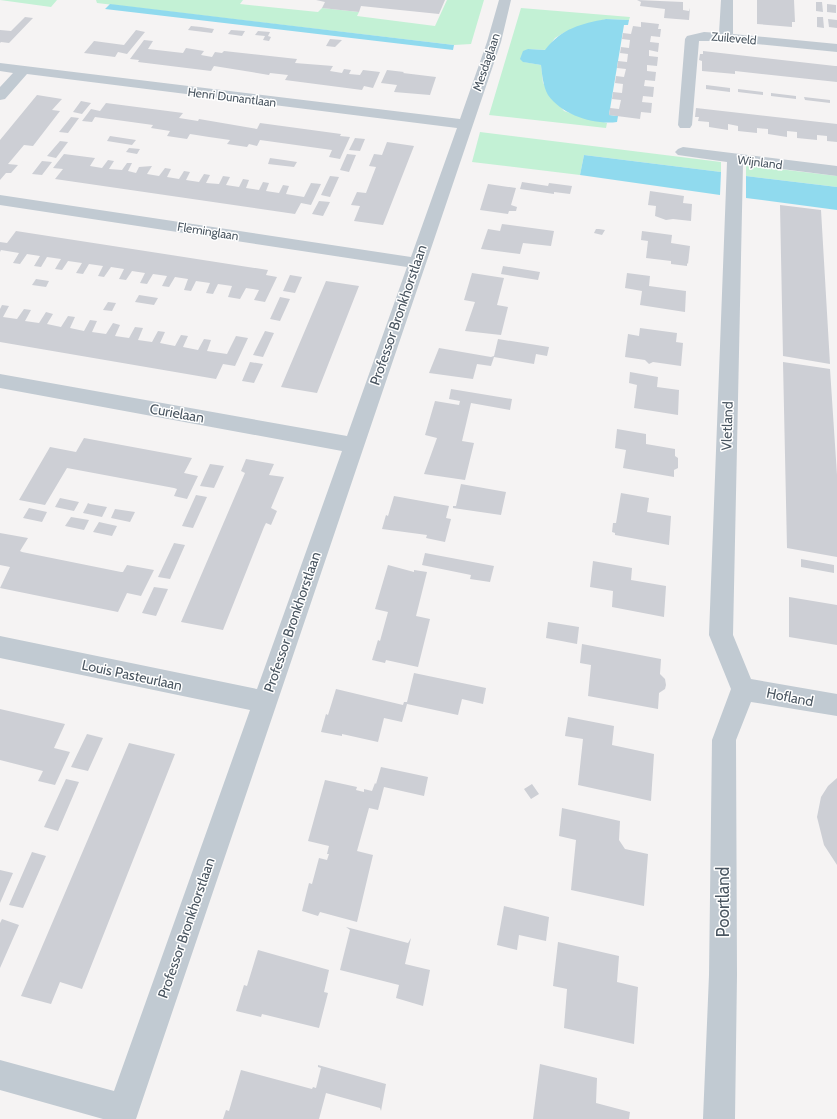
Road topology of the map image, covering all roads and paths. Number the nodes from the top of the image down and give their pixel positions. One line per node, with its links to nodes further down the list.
1 (505, 0): 8 (street, Mesdaglaan)
2 (727, 0): 3 (street)
3 (726, 37): 4 (street, Zuileveld); 9 (street, Zuileveld)
4 (837, 48)
5 (0, 67): 6 (street, Henri Dunantlaan)
6 (23, 70): 7 (street); 8 (street, Henri Dunantlaan)
7 (0, 96)
8 (464, 124): 14 (street, Professor Bronkhorstlaan)
9 (685, 125)
10 (683, 152): 11 (street, Wijnland)
11 (735, 158): 12 (street, Wijnland); 18 (street, Vletland)
12 (837, 171)
13 (0, 200): 14 (street, Fleminglaan)
14 (416, 263): 16 (street, Professor Bronkhorstlaan)
15 (0, 381): 16 (street, Curielaan)
16 (354, 445): 19 (street, Professor Bronkhorstlaan)
17 (0, 647): 19 (street, Louis Pasteurlaan)
18 (743, 689): 20 (street, Hofland); 23 (street, Poortland)
19 (264, 702): 22 (street, Professor Bronkhorstlaan)
20 (837, 705)
21 (0, 1075): 22 (street)
22 (121, 1114)
23 (719, 1119)

